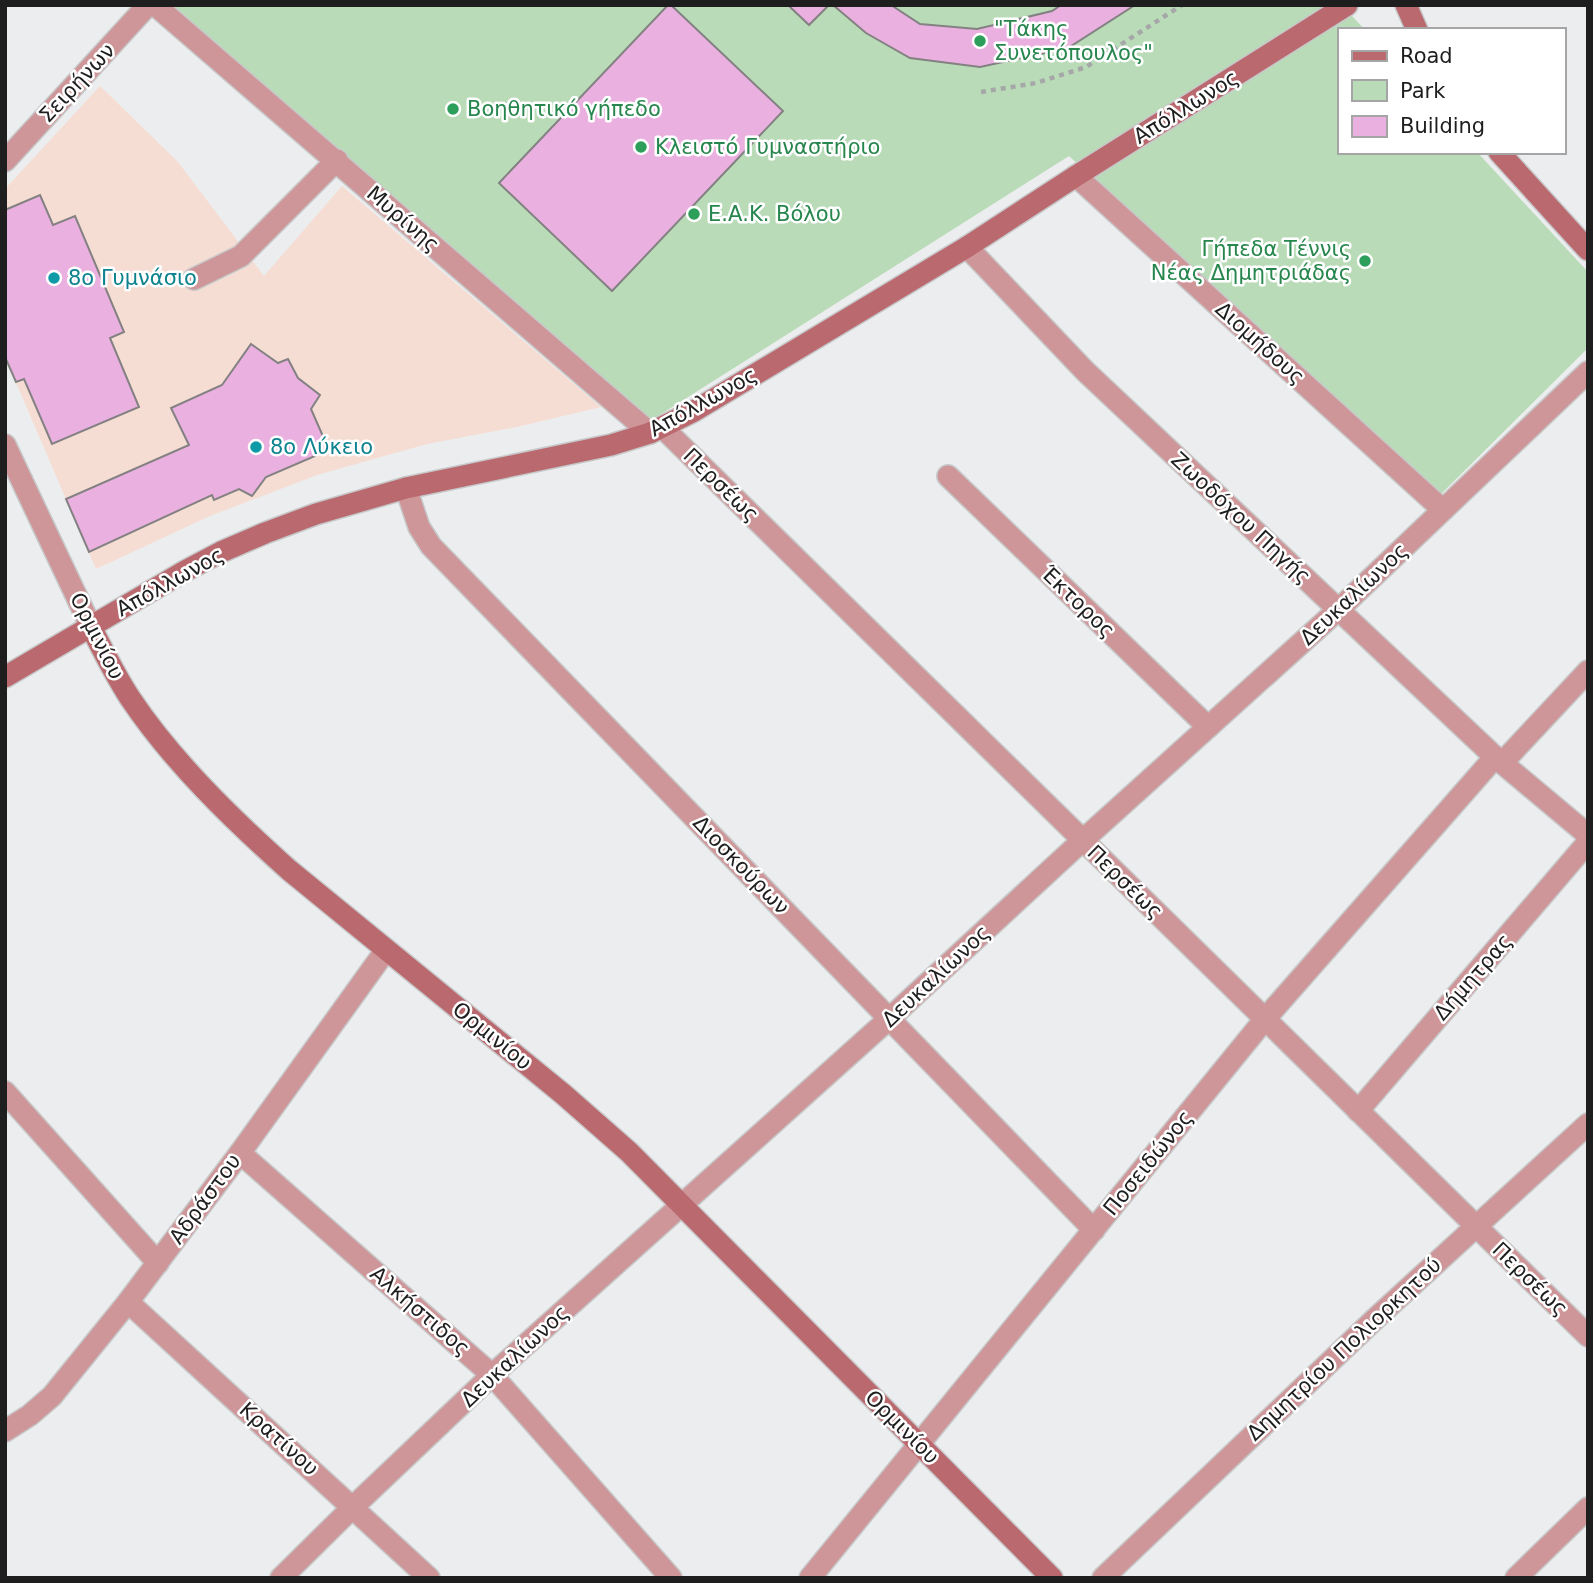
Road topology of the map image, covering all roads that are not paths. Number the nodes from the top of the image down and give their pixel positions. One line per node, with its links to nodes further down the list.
1 (148, 5): 8 (street, Σειρήνων)
2 (155, 5): 7 (street, Μυρίνης)
3 (1347, 5): 9 (street, Απόλλωνος)
4 (1406, 5): 5 (street)
5 (1416, 28)
6 (1501, 154): 11 (street)
7 (337, 160): 12 (street); 14 (street, Μυρίνης)
8 (5, 161)
9 (1076, 176): 10 (street, Απόλλωνος); 18 (street, Διομήδους)
10 (967, 247): 14 (street, Απόλλωνος); 19 (street, Ζωοδόχου Πηγής)
11 (1588, 250)
12 (194, 279)
13 (1583, 385): 18 (street, Δευκαλίωνος)
14 (657, 431): 17 (street, Απόλλωνος); 26 (street, Περσέως)
15 (5, 444): 20 (street, Ορμινίου)
16 (948, 476): 23 (street, Έκτορος)
17 (406, 488): 20 (street, Απόλλωνος); 29 (street, Διοσκούρων)
18 (1443, 510): 19 (street, Δευκαλίωνος)
19 (1339, 609): 23 (street, Δευκαλίωνος); 24 (street, Ζωοδόχου Πηγής)
20 (91, 627): 22 (street, Απόλλωνος); 28 (street, Ορμινίου)
21 (1588, 671): 24 (street, Ποσειδώνος)
22 (5, 677)
23 (1208, 727): 26 (street, Δευκαλίωνος)
24 (1499, 760): 25 (street, Ζωοδόχου Πηγής); 30 (street, Ποσειδώνος)
25 (1588, 835)
26 (1083, 841): 29 (street, Δευκαλίωνος); 30 (street, Περσέως)
27 (1588, 842): 32 (street, Δήμητρας)
28 (386, 950): 34 (street, Αδράστου); 35 (street, Ορμινίου)
29 (890, 1018): 35 (street, Δευκαλίωνος); 37 (street, Διοσκούρων)
30 (1265, 1019): 32 (street, Περσέως); 37 (street, Ποσειδώνος)
31 (5, 1092): 38 (street)
32 (1358, 1111): 36 (street, Περσέως)
33 (1588, 1124): 36 (street, Δημητρίου Πολιορκητού)
34 (240, 1153): 38 (street, Αδράστου); 41 (street, Αλκήστιδος)
35 (681, 1204): 41 (street, Δευκαλίωνος); 43 (street, Ορμινίου)
36 (1475, 1226): 40 (street, Περσέως); 51 (street, Δημητρίου Πολιορκητού)
37 (1094, 1230): 43 (street, Ποσειδώνος)
38 (158, 1263): 39 (street, Αδράστου)
39 (128, 1302): 42 (street, Αδράστου); 44 (street, Κρατίνου)
40 (1588, 1336)
41 (492, 1375): 44 (street, Δευκαλίωνος); 48 (street, Αλκήστιδος)
42 (5, 1431)
43 (919, 1444): 49 (street, Ποσειδώνος); 50 (street, Ορμινίου)
44 (353, 1507): 46 (street, Δευκαλίωνος); 47 (street, Κρατίνου)
45 (1588, 1508): 52 (street)
46 (281, 1578)
47 (429, 1578)
48 (671, 1578)
49 (810, 1578)
50 (1052, 1578)
51 (1103, 1578)
52 (1516, 1578)

